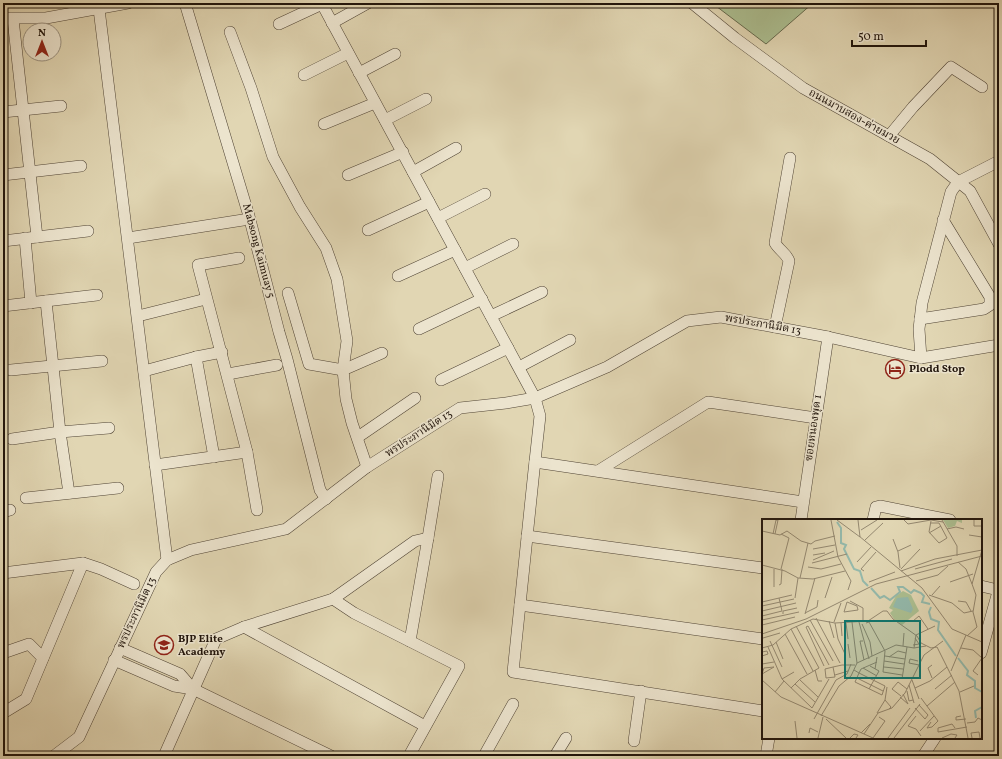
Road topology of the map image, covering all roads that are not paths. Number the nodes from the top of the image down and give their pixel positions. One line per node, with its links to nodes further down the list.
1 (128, 3): 5 (street)
2 (185, 3): 97 (street, Mabsong Kaimuay 5)
3 (368, 3): 7 (street)
4 (692, 3): 22 (street, ถนนมาบสอง-ค่ายมวย)
5 (99, 9): 6 (street); 42 (street)
6 (8, 18): 18 (street)
7 (332, 23): 8 (street); 10 (street)
8 (279, 24)
9 (230, 32): 76 (street)
10 (348, 53): 12 (street); 13 (street)
11 (394, 54): 12 (street)
12 (359, 73): 16 (street)
13 (304, 75)
14 (982, 87): 22 (street)
15 (426, 99): 20 (street)
16 (376, 103): 20 (street); 21 (street)
17 (61, 106): 18 (street)
18 (23, 110): 19 (street); 28 (street)
19 (3, 112)
20 (385, 120): 24 (street)
21 (324, 124)
22 (889, 136): 32 (street, ถนนมาบสอง-ค่ายมวย)
23 (456, 148): 29 (street)
24 (403, 152): 29 (street); 31 (street)
25 (790, 158): 61 (street)
26 (999, 161): 32 (street)
27 (81, 166): 28 (street)
28 (30, 172): 30 (street); 40 (street)
29 (413, 172): 34 (street)
30 (3, 174)
31 (348, 175)
32 (958, 182): 37 (street); 45 (street, ถนนมาบสอง-ค่ายมวย)
33 (485, 194): 35 (street)
34 (429, 202): 35 (street); 38 (street)
35 (438, 218): 46 (street)
36 (243, 220): 42 (street)
37 (943, 220): 60 (street); 60 (street)
38 (368, 230)
39 (88, 231): 40 (street)
40 (37, 237): 41 (street)
41 (25, 238): 43 (street); 56 (street)
42 (128, 238): 58 (street)
43 (3, 241)
44 (513, 244): 48 (street)
45 (999, 244)
46 (455, 250): 48 (street); 49 (street)
47 (239, 258): 53 (street)
48 (465, 268): 54 (street)
49 (398, 276)
50 (542, 292): 59 (street)
51 (288, 294): 76 (street)
52 (97, 295): 55 (street)
53 (206, 299): 58 (street); 67 (street)
54 (482, 299): 59 (street); 62 (street)
55 (46, 301): 56 (street); 73 (street)
56 (31, 303): 57 (street)
57 (3, 306)
58 (138, 316): 77 (street)
59 (491, 316): 66 (street)
60 (920, 319): 70 (street)
61 (775, 327): 63 (street, พรประภานิมิต 13); 81 (street, พรประภานิมิต 13)
62 (419, 329)
63 (828, 337): 70 (street, พรประภานิมิต 13); 82 (street, ซอยหนองพุด 1)
64 (570, 340): 74 (street)
65 (999, 345): 70 (street, พรประภานิมิต 13)
66 (508, 348): 74 (street); 79 (street)
67 (222, 352): 69 (street); 78 (street)
68 (382, 353): 76 (street)
69 (196, 357): 77 (street); 88 (street)
70 (921, 358)
71 (102, 361): 73 (street)
72 (277, 365): 78 (street)
73 (54, 366): 75 (street); 84 (street)
74 (519, 368): 81 (street)
75 (12, 370)
76 (343, 370): 85 (street)
77 (144, 371): 90 (street)
78 (228, 374): 87 (street)
79 (441, 380)
80 (415, 398): 85 (street)
81 (535, 398): 89 (street); 91 (street, พรประภานิมิต 13)
82 (816, 418): 92 (street); 98 (street, ซอยหนองพุด 1)
83 (109, 428): 84 (street)
84 (60, 432): 86 (street); 95 (street)
85 (358, 437): 91 (street)
86 (12, 439)
87 (247, 452): 88 (street); 99 (street)
88 (214, 457): 90 (street)
89 (535, 462): 92 (street); 104 (street)
90 (155, 466): 106 (street)
91 (367, 467): 97 (street, พรประภานิมิต 13)
92 (598, 471): 98 (street)
93 (438, 476): 105 (street)
94 (118, 488): 95 (street)
95 (69, 493): 96 (street)
96 (26, 498)
97 (326, 499): 106 (street, พรประภานิมิต 13)
98 (803, 502): 101 (street, ซอยหนองพุด 1)
99 (257, 510)
100 (928, 518): 102 (street); 103 (street)
101 (801, 519)
102 (873, 519)
103 (939, 519)
104 (527, 536): 108 (street); 114 (street)
105 (428, 538): 113 (street); 117 (street)
106 (167, 560): 118 (street, พรประภานิมิต 13)
107 (83, 563): 109 (street); 110 (street); 121 (street)
108 (762, 568)
109 (3, 573)
110 (134, 584)
111 (982, 586): 112 (street)
112 (999, 589): 119 (street)
113 (333, 599): 115 (street); 117 (street)
114 (520, 605): 116 (street); 124 (street)
115 (244, 627): 123 (street); 128 (street)
116 (762, 639)
117 (410, 641): 128 (street)
118 (120, 648): 122 (street, พรประภานิมิต 13); 123 (street)
119 (982, 649)
120 (3, 653): 121 (street)
121 (43, 658): 127 (street)
122 (114, 660): 123 (street); 134 (street, พรประภานิมิต 13)
123 (193, 689): 133 (street); 135 (street)
124 (640, 691): 126 (street); 132 (street)
125 (513, 704): 137 (street)
126 (762, 711)
127 (3, 713)
128 (425, 726): 136 (street)
129 (566, 738): 138 (street)
130 (769, 739): 139 (street)
131 (934, 739): 140 (street)
132 (634, 741)
133 (168, 755)
134 (54, 756)
135 (331, 756)
136 (409, 756)
137 (484, 756)
138 (555, 756)
139 (766, 756)
140 (924, 756)

